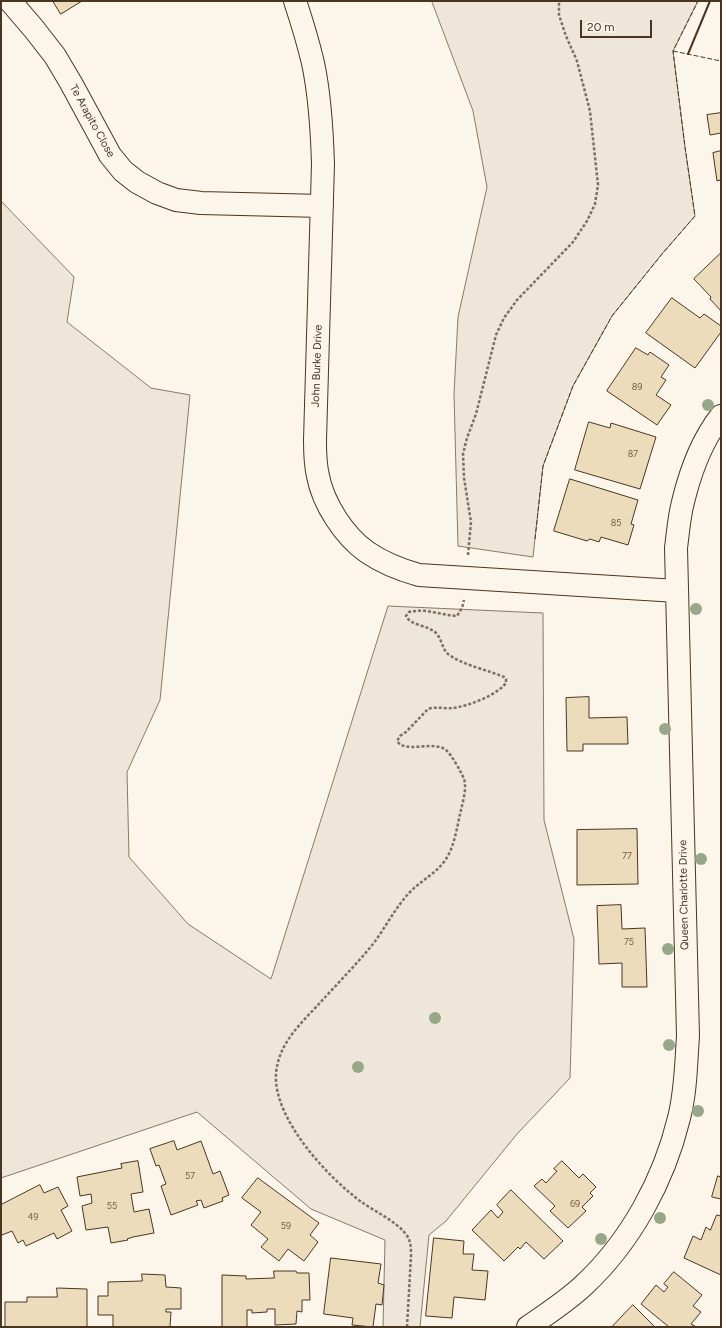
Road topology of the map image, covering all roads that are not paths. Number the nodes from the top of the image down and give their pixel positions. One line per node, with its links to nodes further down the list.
1 (10, 1): 3 (street, Te Arapito Close)
2 (295, 1): 3 (street, John Burke Drive)
3 (322, 206): 5 (street, John Burke Drive)
4 (721, 416): 5 (street, Queen Charlotte Drive)
5 (677, 591): 6 (street, Queen Charlotte Drive)
6 (528, 1327)

